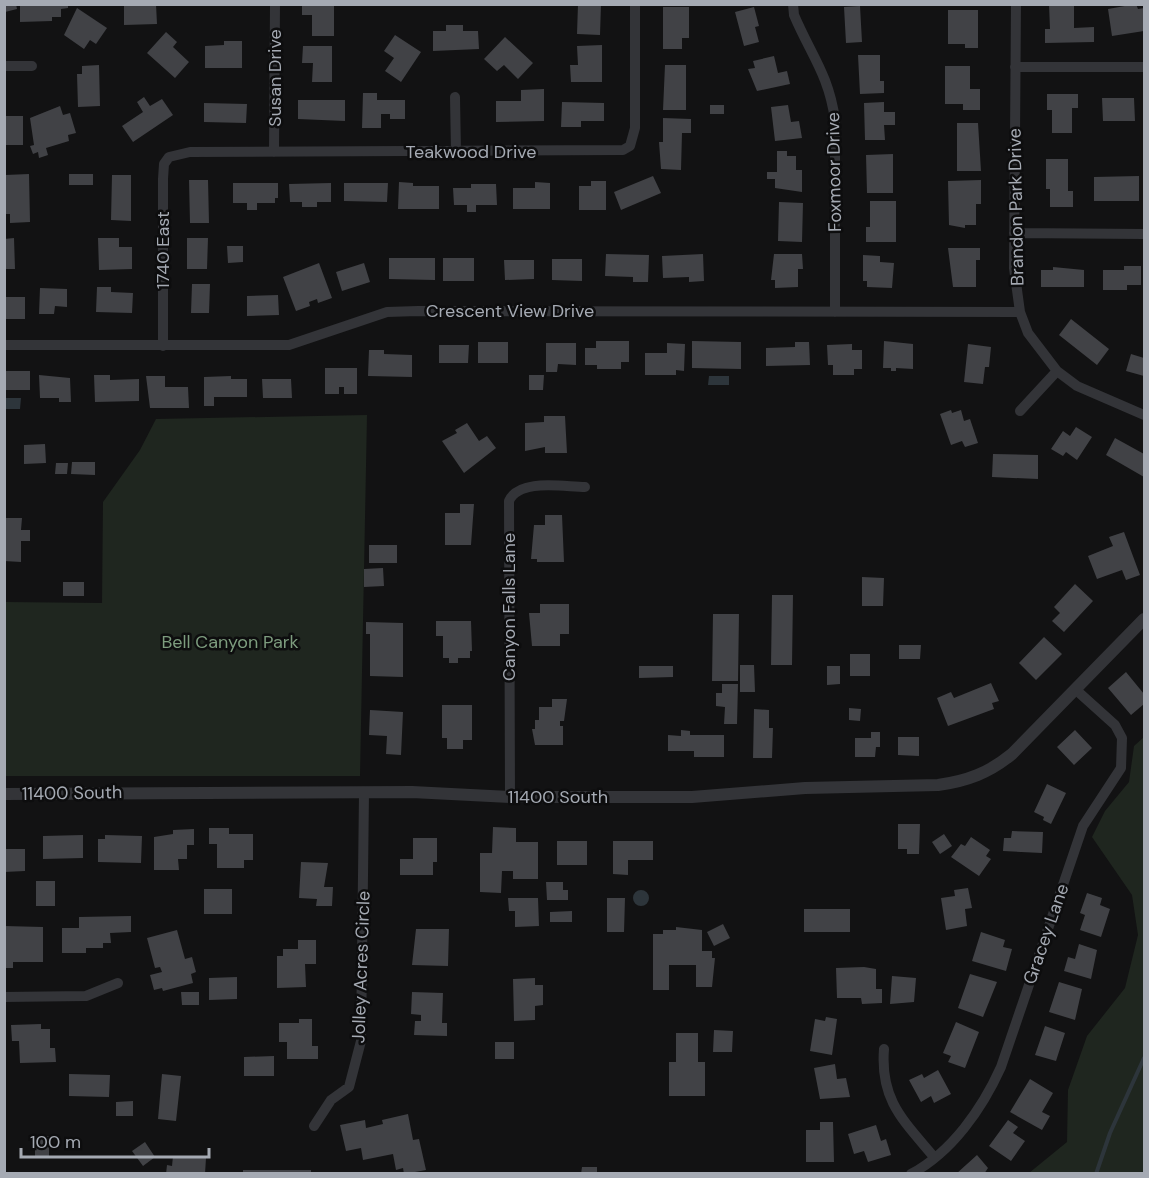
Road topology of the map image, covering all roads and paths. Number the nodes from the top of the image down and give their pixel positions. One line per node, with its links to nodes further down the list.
1 (275, 4): 10 (street, Susan Drive)
2 (635, 4): 11 (street, Teakwood Drive)
3 (793, 4): 15 (street, Foxmoor Drive)
4 (1016, 4): 7 (street, Brandon Park Drive)
5 (4, 66): 6 (street)
6 (32, 66)
7 (1016, 67): 8 (street); 13 (street, Brandon Park Drive)
8 (1144, 67)
9 (454, 97): 11 (street)
10 (274, 152): 11 (street, Teakwood Drive); 12 (street, Teakwood Drive)
11 (456, 152)
12 (170, 157): 18 (street, 1740 East)
13 (1014, 233): 14 (street); 16 (street, Brandon Park Drive)
14 (1144, 234)
15 (835, 312): 16 (street, Crescent View Drive); 18 (street, Crescent View Drive)
16 (1020, 312): 19 (street, Brandon Park Drive)
17 (4, 345): 18 (street, Crescent View Drive)
18 (163, 346)
19 (1057, 371): 20 (street); 21 (street, Brandon Park Drive)
20 (1020, 411)
21 (1144, 415)
22 (585, 487): 27 (street, Canyon Falls Lane)
23 (1144, 619): 24 (street, 11400 South)
24 (1075, 689): 27 (street, 11400 South); 32 (street, Gracey Lane)
25 (364, 793): 26 (street, 11400 South); 27 (street, 11400 South); 31 (street, Jolley Acres Circle)
26 (4, 794)
27 (510, 797)
28 (118, 983): 29 (street)
29 (4, 997)
30 (884, 1049): 32 (street)
31 (314, 1126)
32 (934, 1157): 33 (street, Gracey Lane)
33 (911, 1173)

